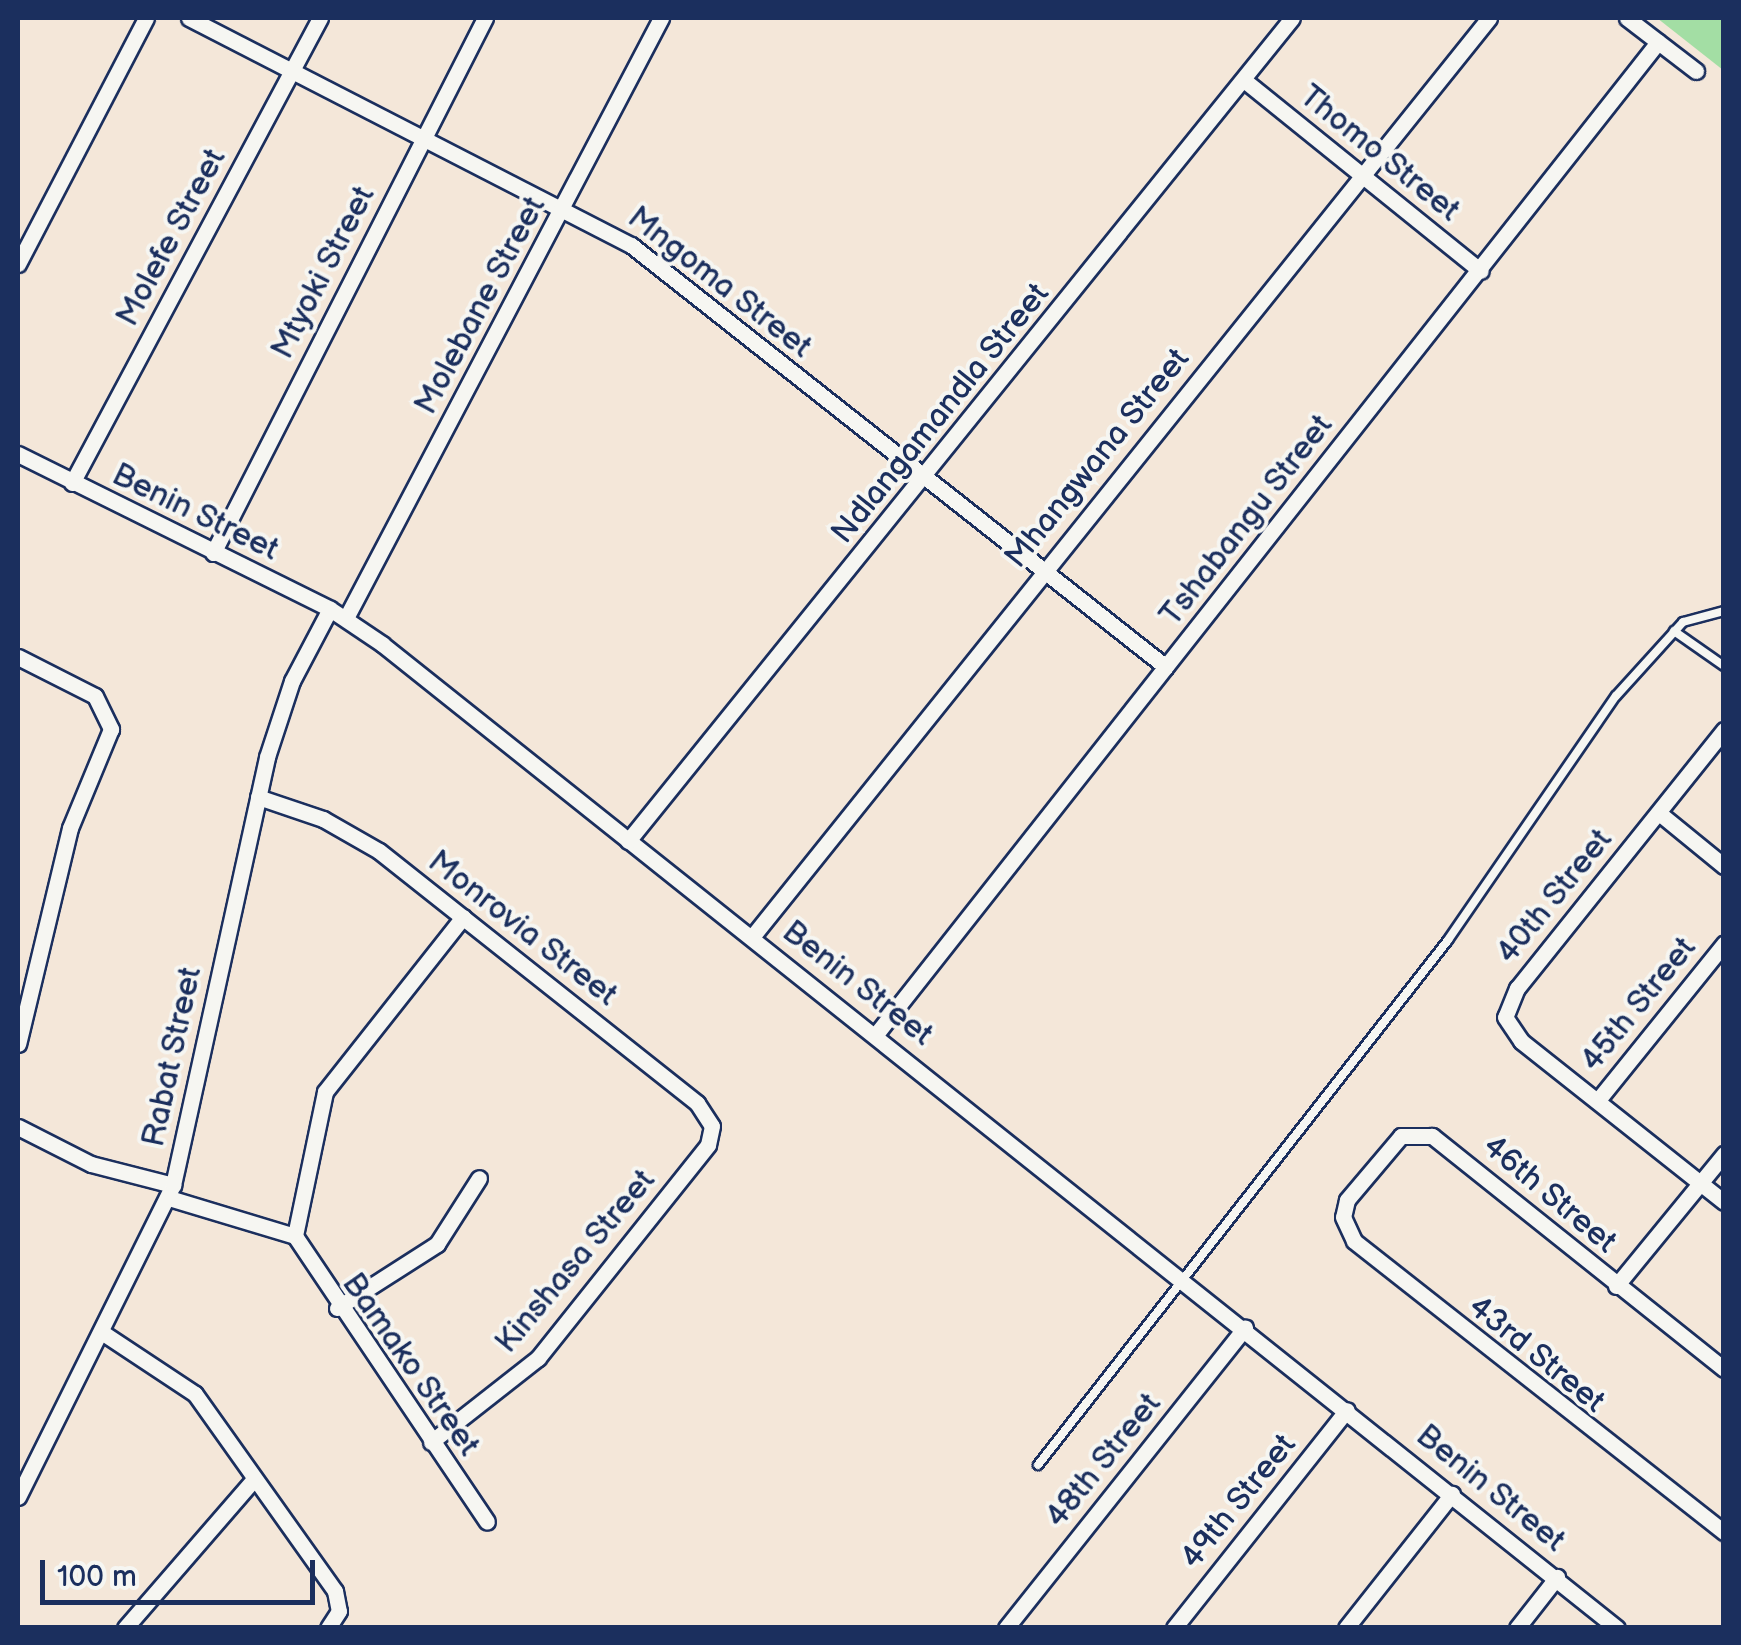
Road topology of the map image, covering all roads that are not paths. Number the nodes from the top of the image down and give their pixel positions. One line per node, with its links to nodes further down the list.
1 (146, 18): 16 (street)
2 (189, 18): 10 (street, Mngoma Street)
3 (320, 18): 10 (street, Molefe Street)
4 (485, 18): 13 (street, Mtyoki Street)
5 (661, 18): 15 (street, Molebane Street)
6 (1292, 18): 12 (street, Ndlangamandla Street)
7 (1489, 18): 14 (street, Mhangwana Street)
8 (1627, 18): 9 (street)
9 (1658, 42): 11 (street); 17 (street, Tshabangu Street)
10 (294, 69): 13 (street, Mngoma Street); 20 (street, Molefe Street)
11 (1696, 72)
12 (1244, 80): 14 (street, Thomo Street); 19 (street, Ndlangamandla Street)
13 (424, 134): 15 (street, Mngoma Street); 21 (street, Mtyoki Street)
14 (1362, 176): 17 (street, Thomo Street); 22 (street, Mhangwana Street)
15 (564, 207): 19 (street, Mngoma Street); 25 (street, Molebane Street)
16 (18, 264)
17 (1481, 270): 29 (street, Tshabangu Street)
18 (18, 454): 20 (street, Benin Street)
19 (924, 481): 22 (street, Mngoma Street); 33 (street, Ndlangamandla Street)
20 (72, 483): 21 (street, Benin Street)
21 (213, 553): 23 (street, Benin Street)
22 (1040, 572): 29 (street, Mngoma Street); 36 (street, Mhangwana Street)
23 (330, 609): 25 (street, Benin Street); 31 (street, Rabat Street)
24 (1724, 611): 26 (lane)
25 (346, 618): 33 (street, Benin Street)
26 (1674, 631): 28 (lane); 50 (lane)
27 (18, 657): 39 (street)
28 (1724, 666)
29 (1166, 667): 38 (street, Tshabangu Street)
30 (1724, 730): 32 (street, 40th Street)
31 (258, 797): 35 (street, Monrovia Street); 46 (street, Rabat Street)
32 (1659, 813): 34 (street); 40 (street, 40th Street)
33 (628, 841): 36 (street, Benin Street)
34 (1724, 866)
35 (463, 917): 42 (street, Monrovia Street); 49 (street)
36 (752, 937): 38 (street, Benin Street)
37 (1724, 944): 40 (street, 45th Street)
38 (877, 1032): 50 (street, Benin Street)
39 (18, 1044)
40 (1598, 1100): 45 (street, 40th Street)
41 (18, 1127): 46 (street)
42 (708, 1146): 57 (street, Kinshasa Street)
43 (1724, 1154): 45 (street)
44 (479, 1178): 52 (street)
45 (1701, 1184): 48 (street, 40th Street); 51 (street)
46 (171, 1191): 49 (street); 54 (street, Rabat Street)
47 (1346, 1200): 51 (street, 46th Street); 63 (street, 43rd Street)
48 (1724, 1202)
49 (295, 1236): 52 (street, Bamako Street)
50 (1186, 1281): 53 (street, Benin Street); 58 (lane)
51 (1616, 1286): 55 (street, 46th Street)
52 (336, 1308): 57 (street, Bamako Street)
53 (1245, 1328): 56 (street, Benin Street); 67 (street, 48th Street)
54 (103, 1333): 59 (street); 61 (street, Rabat Street)
55 (1724, 1370)
56 (1348, 1410): 60 (street, Benin Street); 68 (street, 49th Street)
57 (431, 1442): 62 (street, Bamako Street)
58 (1038, 1465)
59 (254, 1479): 65 (street); 66 (street)
60 (1452, 1494): 64 (street, Benin Street); 69 (street)
61 (18, 1497)
62 (487, 1522)
63 (1724, 1532)
64 (1557, 1578): 70 (street); 71 (street, Benin Street)
65 (125, 1628)
66 (328, 1628)
67 (1006, 1628)
68 (1174, 1628)
69 (1346, 1628)
70 (1517, 1628)
71 (1618, 1628)

